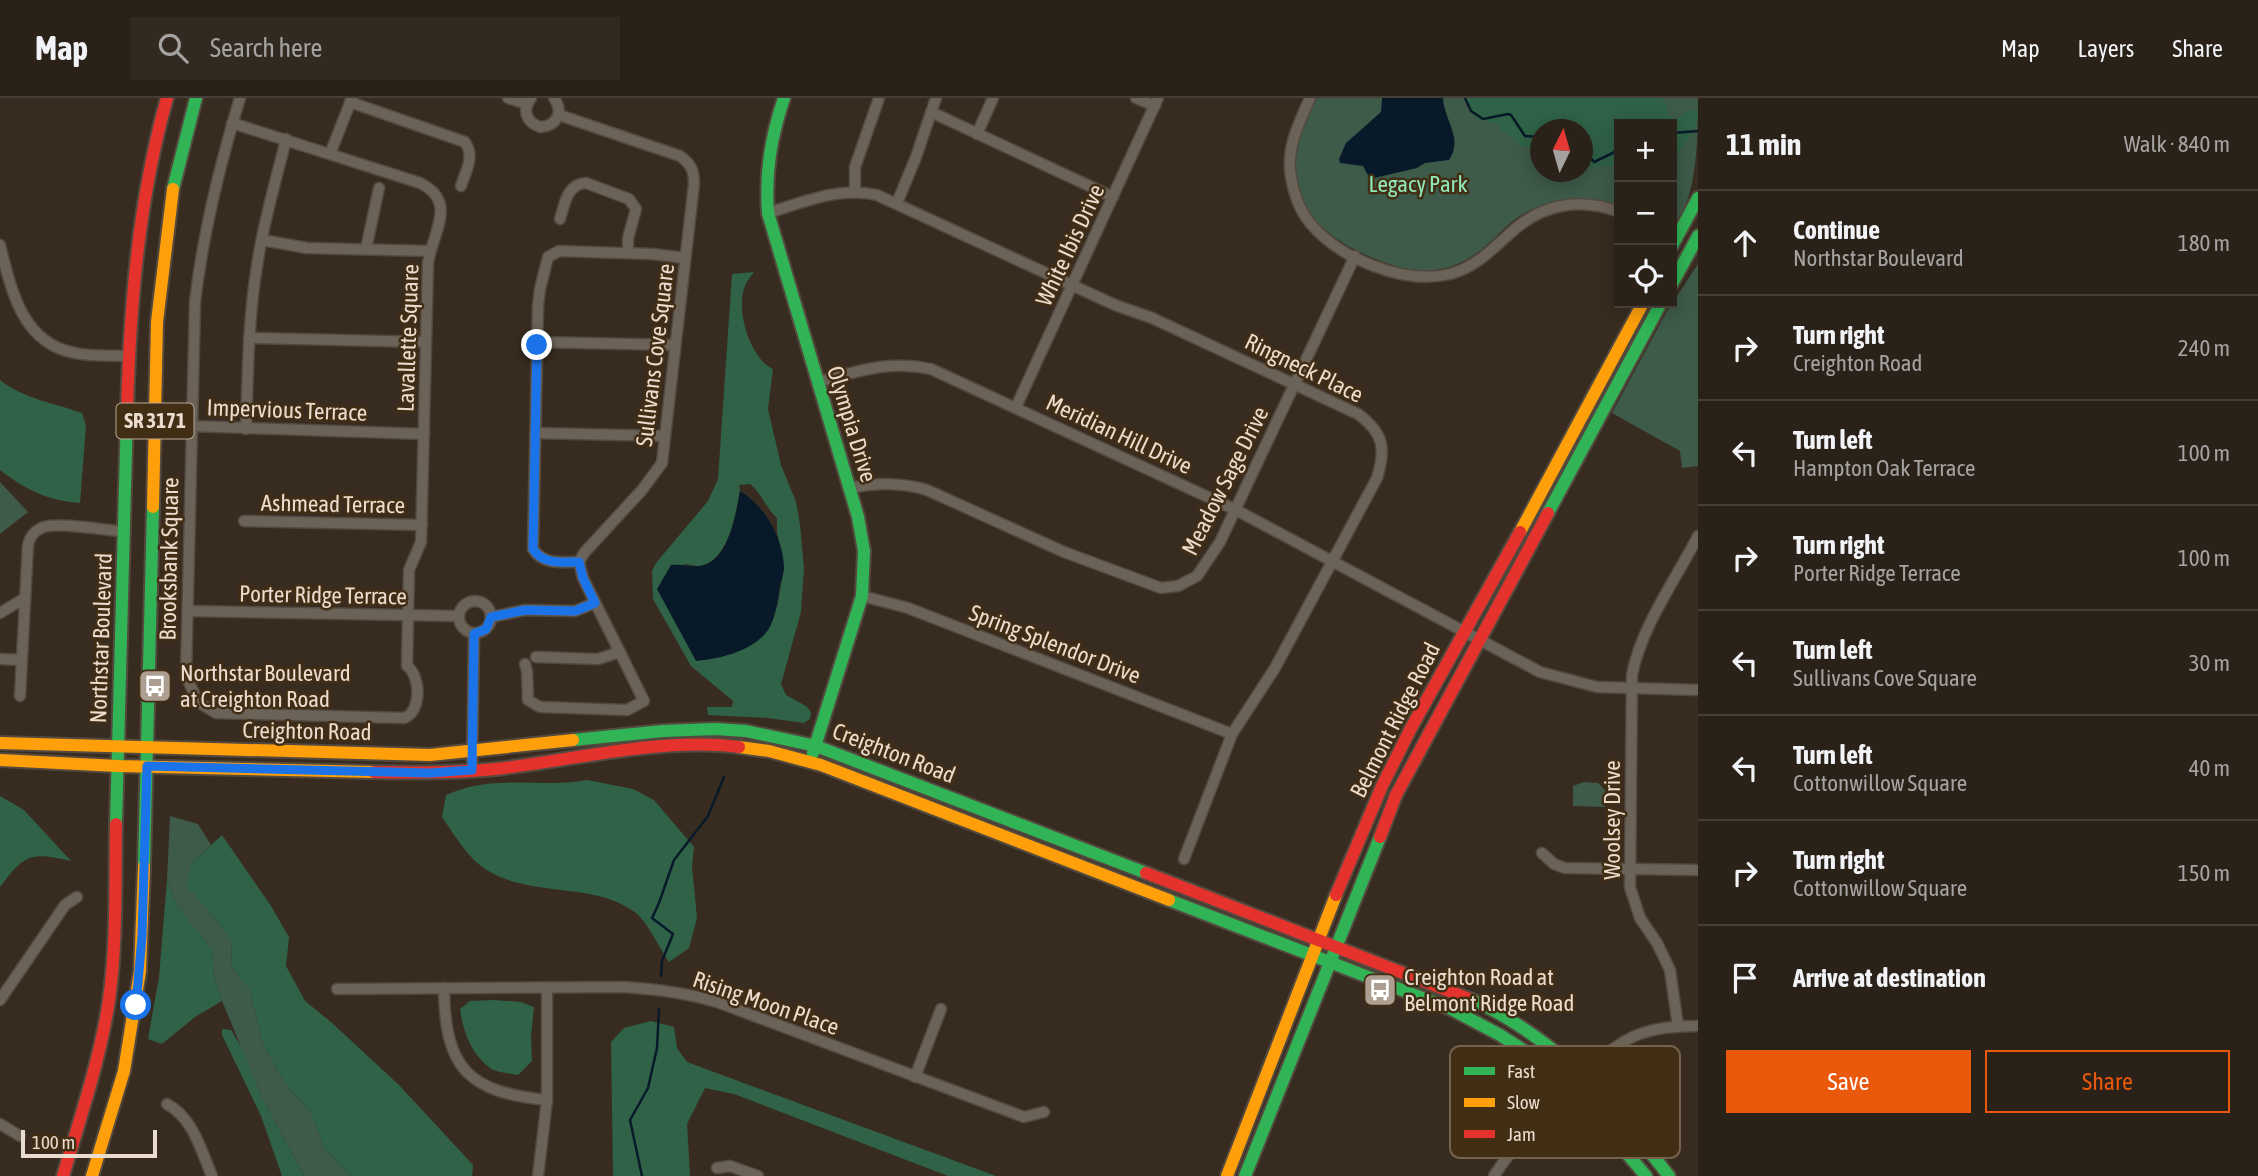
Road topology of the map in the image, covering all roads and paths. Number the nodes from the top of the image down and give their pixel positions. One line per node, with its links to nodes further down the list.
1 (167, 98): 47 (street, Northstar Boulevard / SR 3171)
2 (196, 98): 87 (street, Northstar Boulevard / SR 3171)
3 (240, 98): 17 (street, Brooksbank Square)
4 (508, 98): 13 (street)
5 (554, 98): 16 (street)
6 (783, 98): 28 (street, Olympia Drive)
7 (879, 98): 23 (street)
8 (936, 98): 15 (street)
9 (993, 98): 18 (street)
10 (1136, 98): 14 (street)
11 (1310, 98): 37 (street)
12 (351, 100): 20 (street); 21 (street)
13 (529, 101): 16 (street)
14 (1157, 102): 24 (street, White Ibis Drive)
15 (931, 112): 18 (street); 26 (street)
16 (559, 115): 38 (street, Sullivans Cove Square)
17 (232, 123): 19 (street, Lavallette Square); 51 (street, Brooksbank Square)
18 (977, 134): 24 (street)
19 (286, 139): 20 (street, Lavallette Square); 32 (street)
20 (330, 154): 35 (street, Lavallette Square)
21 (461, 186)
22 (379, 188): 34 (street)
23 (855, 191): 26 (street, Ringneck Place); 28 (street, Ringneck Place)
24 (1113, 197): 40 (street, White Ibis Drive)
25 (1698, 198): 30 (street)
26 (897, 203): 40 (street, Ringneck Place)
27 (1614, 210): 37 (street)
28 (768, 212): 48 (street, Olympia Drive)
29 (560, 219): 36 (street)
30 (1677, 235)
31 (1698, 236): 39 (street)
32 (262, 240): 34 (street); 43 (street)
33 (0, 245): 47 (street)
34 (366, 249): 35 (street)
35 (430, 251): 44 (street, Lavallette Square)
36 (628, 253): 38 (street); 45 (street)
37 (1355, 256): 49 (street, Meadow Sage Drive)
38 (685, 258): 46 (street, Sullivans Cove Square)
39 (1677, 275)
40 (1073, 286): 49 (street, Ringneck Place); 50 (street, White Ibis Drive)
41 (1640, 308): 72 (street, Belmont Ridge Road)
42 (1658, 308): 74 (street, Belmont Ridge Road)
43 (249, 338): 44 (street); 52 (street)
44 (426, 342): 54 (street, Lavallette Square)
45 (537, 342): 46 (street); 53 (street)
46 (675, 345): 55 (street, Sullivans Cove Square)
47 (129, 356): 60 (street, Northstar Boulevard / SR 3171)
48 (818, 382): 50 (street, Meridian Hill Drive); 56 (street, Olympia Drive)
49 (1295, 383): 57 (street, Meadow Sage Drive); 62 (street, Ringneck Place)
50 (1016, 407): 57 (street, Meridian Hill Drive)
51 (191, 426): 52 (street, Impervious Terrace); 67 (street, Brooksbank Square)
52 (246, 429): 54 (street, Impervious Terrace)
53 (535, 433): 55 (street); 63 (street)
54 (424, 434): 59 (street, Lavallette Square)
55 (665, 436): 63 (street, Sullivans Cove Square)
56 (850, 488): 57 (street, Meadow Sage Drive); 64 (street, Olympia Drive)
57 (1236, 510): 62 (street, Meridian Hill Drive)
58 (244, 521): 59 (street, Ashmead Terrace)
59 (422, 525): 69 (street, Lavallette Square)
60 (125, 532): 65 (street); 86 (street, Northstar Boulevard / SR 3171)
61 (1698, 536): 80 (street, Woolsey Drive)
62 (1333, 561): 72 (street, Meridian Hill Drive); 83 (street, Ringneck Place)
63 (579, 562): 66 (street)
64 (862, 596): 83 (street, Spring Splendor Drive); 85 (street, Olympia Drive)
65 (25, 598): 68 (street); 78 (street)
66 (595, 603): 71 (street); 75 (street)
67 (188, 611): 69 (street, Porter Ridge Terrace); 69 (street, Brooksbank Square)
68 (0, 613)
69 (409, 616): 70 (street, Porter Ridge Terrace)
70 (458, 617): 71 (street); 73 (street)
71 (491, 617): 73 (street)
72 (1464, 633): 74 (street, Meridian Hill Drive); 99 (street, Belmont Ridge Road)
73 (474, 634): 88 (street)
74 (1480, 642): 80 (street, Meridian Hill Drive); 100 (street, Belmont Ridge Road)
75 (620, 652): 76 (street); 79 (street)
76 (536, 657)
77 (0, 659): 78 (street)
78 (21, 660): 82 (street)
79 (525, 664)
80 (1633, 688): 81 (street, Meridian Hill Drive); 96 (street, Woolsey Drive)
81 (1698, 690)
82 (20, 696)
83 (1232, 734): 95 (street, Ringneck Place)
84 (0, 743): 86 (street, Creighton Road)
85 (816, 746): 88 (street, Creighton Road); 90 (street, Olympia Drive); 99 (street, Creighton Road)
86 (119, 747): 87 (street, Creighton Road); 91 (street, Northstar Boulevard / SR 3171)
87 (147, 748): 88 (street, Creighton Road); 92 (street, Northstar Boulevard / SR 3171)
88 (472, 752): 93 (street)
89 (0, 760): 91 (street, Creighton Road)
90 (810, 761): 93 (street, Creighton Road); 101 (street, Creighton Road)
91 (118, 766): 92 (street, Creighton Road); 123 (street, Northstar Boulevard / SR 3171)
92 (147, 766): 93 (street, Creighton Road); 124 (street, Northstar Boulevard / SR 3171)
93 (472, 770)
94 (1542, 853): 96 (street)
95 (1184, 859)
96 (1629, 869): 97 (street); 108 (street, Woolsey Drive)
97 (1698, 870)
98 (77, 897): 106 (street)
99 (1318, 939): 100 (street, Creighton Road); 101 (street, Belmont Ridge Road)
100 (1335, 946): 102 (street, Belmont Ridge Road); 111 (street, Creighton Road)
101 (1312, 956): 102 (street, Creighton Road); 128 (street, Belmont Ridge Road)
102 (1329, 963): 110 (street, Creighton Road); 129 (street, Belmont Ridge Road)
103 (444, 988): 104 (street, Rising Moon Place); 105 (street, Rising Moon Place); 114 (street)
104 (547, 988): 113 (street, Rising Moon Place); 114 (street)
105 (337, 989)
106 (0, 1000)
107 (941, 1009): 113 (street)
108 (1678, 1026): 109 (street); 112 (street)
109 (1698, 1026)
110 (1516, 1046)
111 (1546, 1046)
112 (1618, 1046)
113 (915, 1077): 116 (street, Rising Moon Place)
114 (547, 1100): 126 (street)
115 (167, 1104): 125 (street)
116 (1044, 1112)
117 (0, 1124): 118 (street)
118 (20, 1136)
119 (1506, 1158): 130 (street)
120 (1631, 1158): 131 (street, Creighton Road)
121 (1655, 1158): 132 (street, Creighton Road)
122 (717, 1168): 127 (street)
123 (63, 1176)
124 (92, 1176)
125 (212, 1176)
126 (538, 1176)
127 (758, 1176)
128 (1227, 1176)
129 (1245, 1176)
130 (1494, 1176)
131 (1646, 1176)
132 (1669, 1176)

